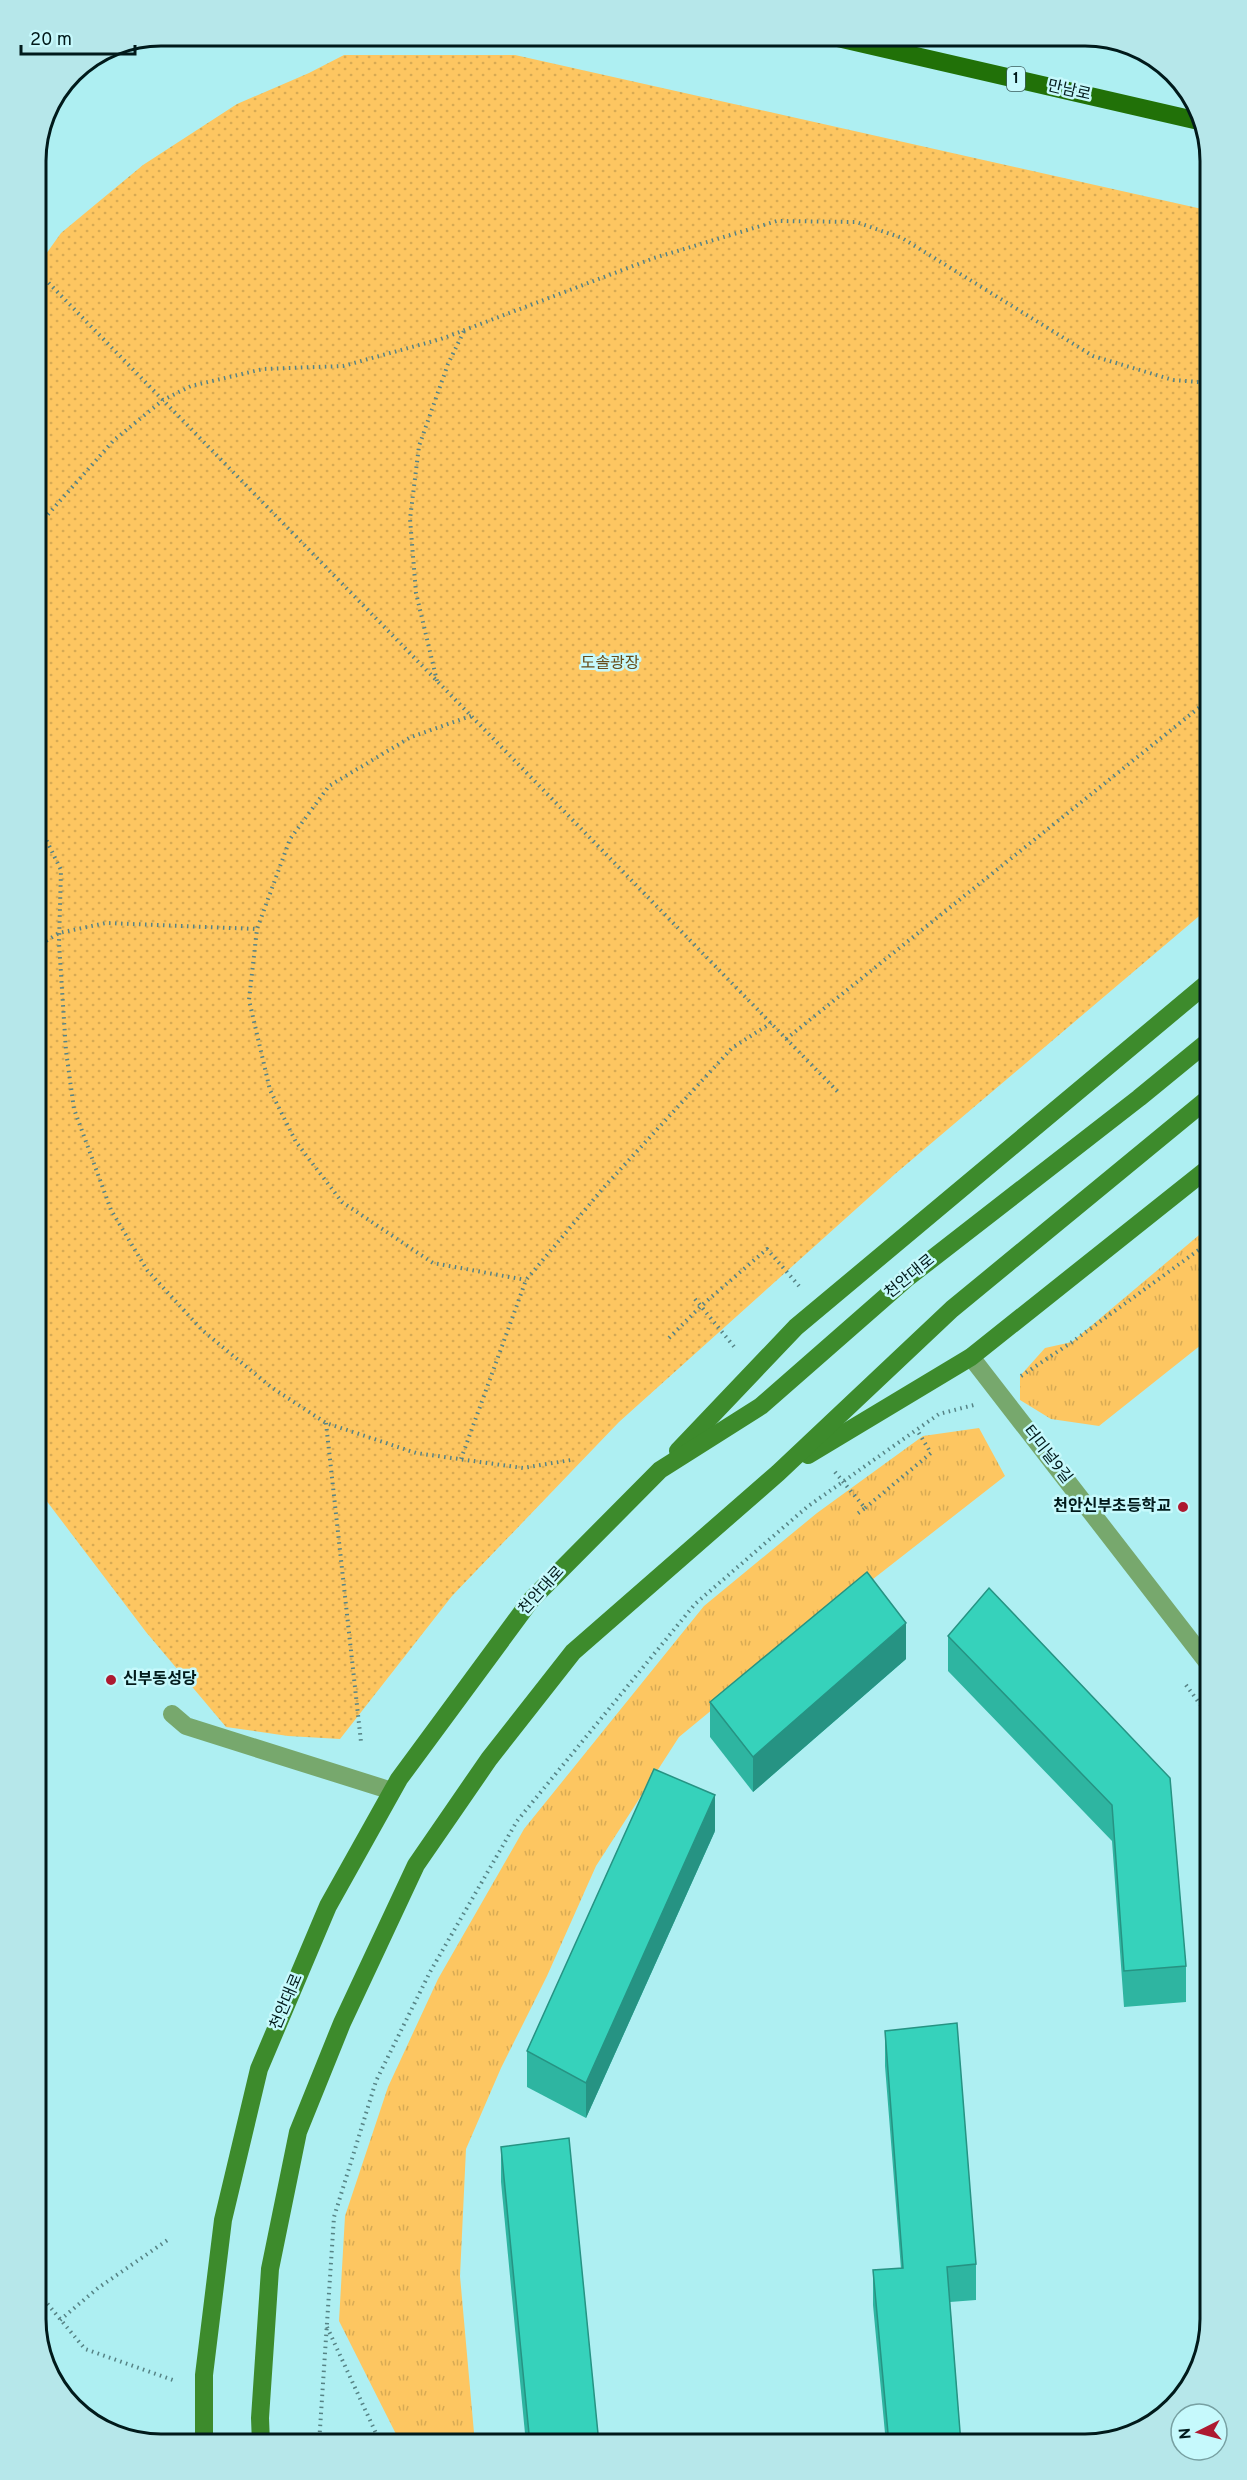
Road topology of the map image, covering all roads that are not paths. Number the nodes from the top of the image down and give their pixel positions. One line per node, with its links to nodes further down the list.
1 (876, 47): 2 (main road, 만남로 / 1)
2 (1192, 120)
3 (1201, 988): 8 (main road)
4 (1201, 1047): 8 (main road, 천안대로)
5 (1201, 1104): 9 (main road)
6 (1201, 1174): 7 (main road)
7 (971, 1358): 9 (main road); 10 (street, 터미널9길)
8 (660, 1470): 12 (main road, 천안대로)
9 (778, 1473): 14 (main road)
10 (1201, 1654)
11 (172, 1714): 12 (street)
12 (392, 1791): 13 (main road, 천안대로)
13 (204, 2433)
14 (261, 2433)

